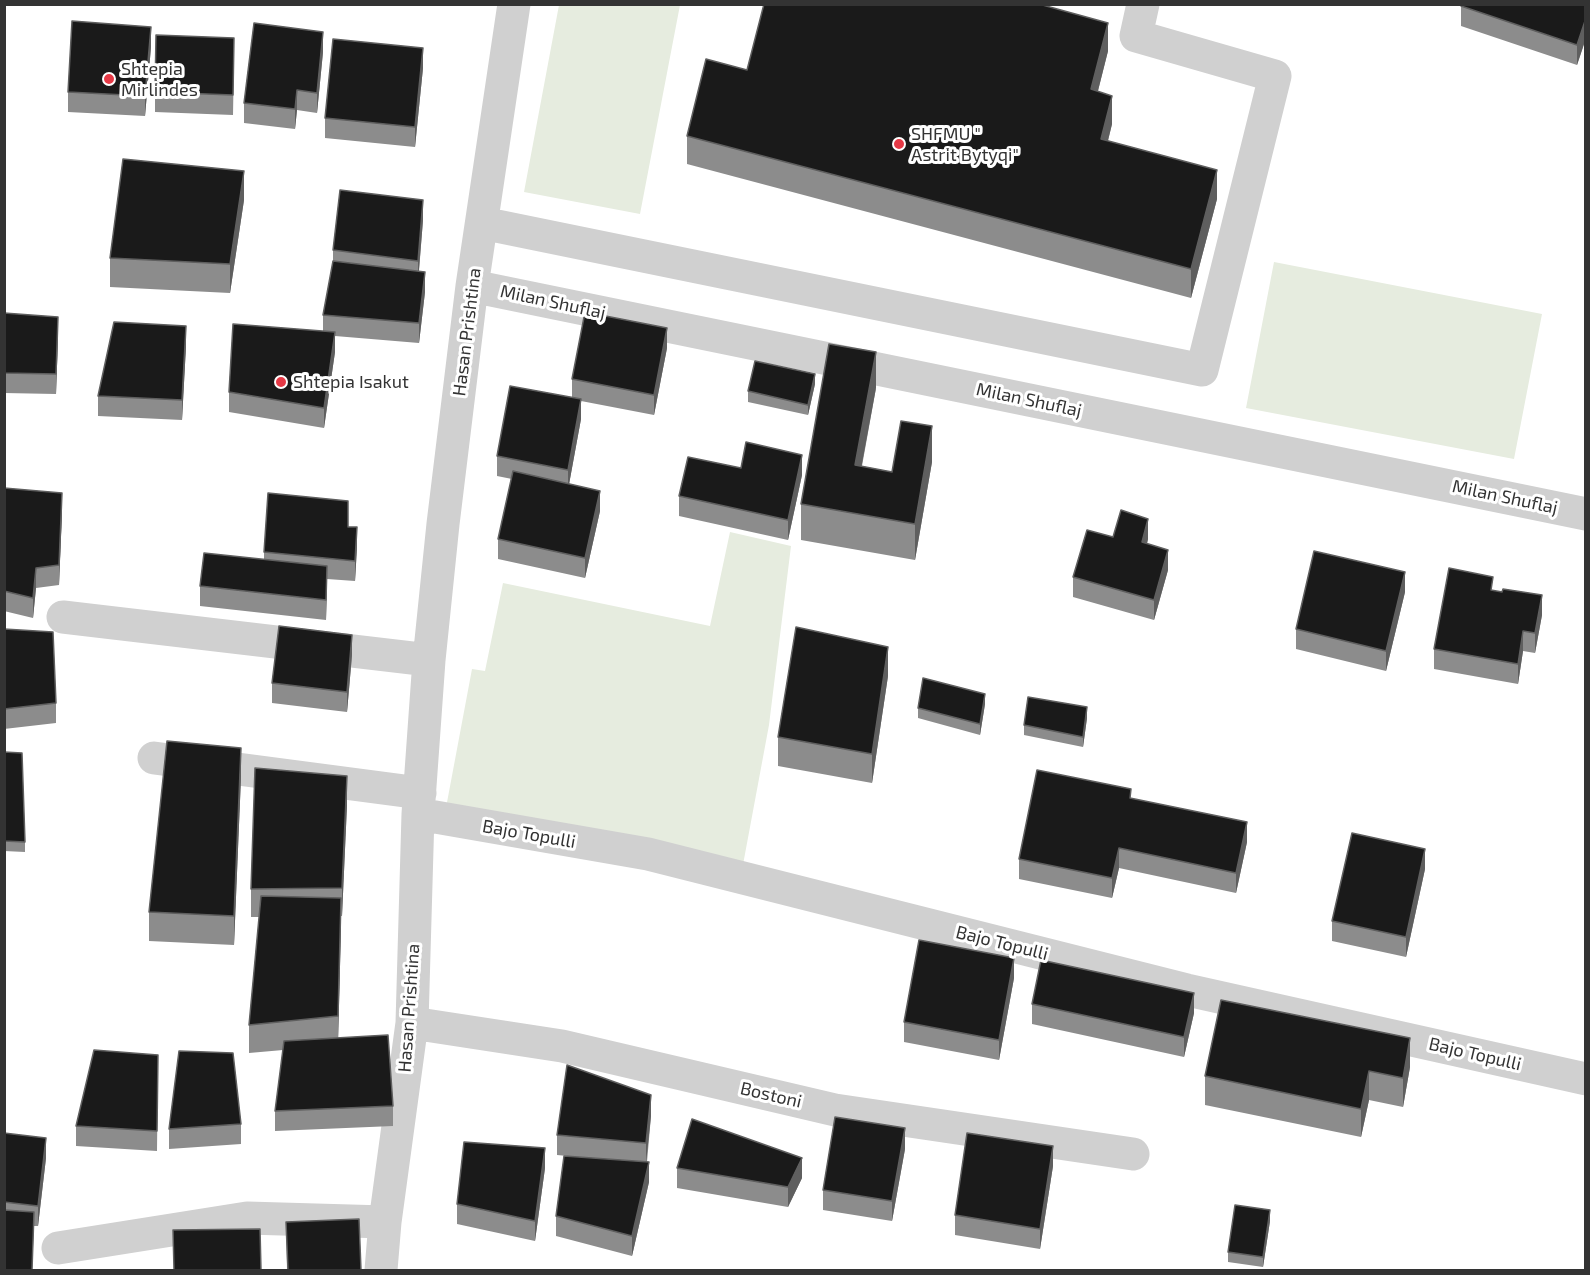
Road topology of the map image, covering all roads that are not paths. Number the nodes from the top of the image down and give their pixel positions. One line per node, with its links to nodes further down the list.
1 (514, 4): 3 (street, Hasan Prishtina)
2 (1143, 4): 3 (street)
3 (482, 223): 4 (street, Hasan Prishtina)
4 (472, 286): 5 (street, Milan Shuflaj); 7 (street, Hasan Prishtina)
5 (1586, 514)
6 (63, 617): 7 (street)
7 (429, 660): 9 (street, Hasan Prishtina)
8 (154, 758): 9 (street)
9 (419, 804): 10 (street, Hasan Prishtina); 11 (street, Bajo Topulli)
10 (412, 1023): 12 (street, Bostoni); 13 (street, Hasan Prishtina)
11 (1586, 1079)
12 (1133, 1154)
13 (385, 1222): 14 (street); 15 (street, Hasan Prishtina)
14 (58, 1248)
15 (381, 1270)

